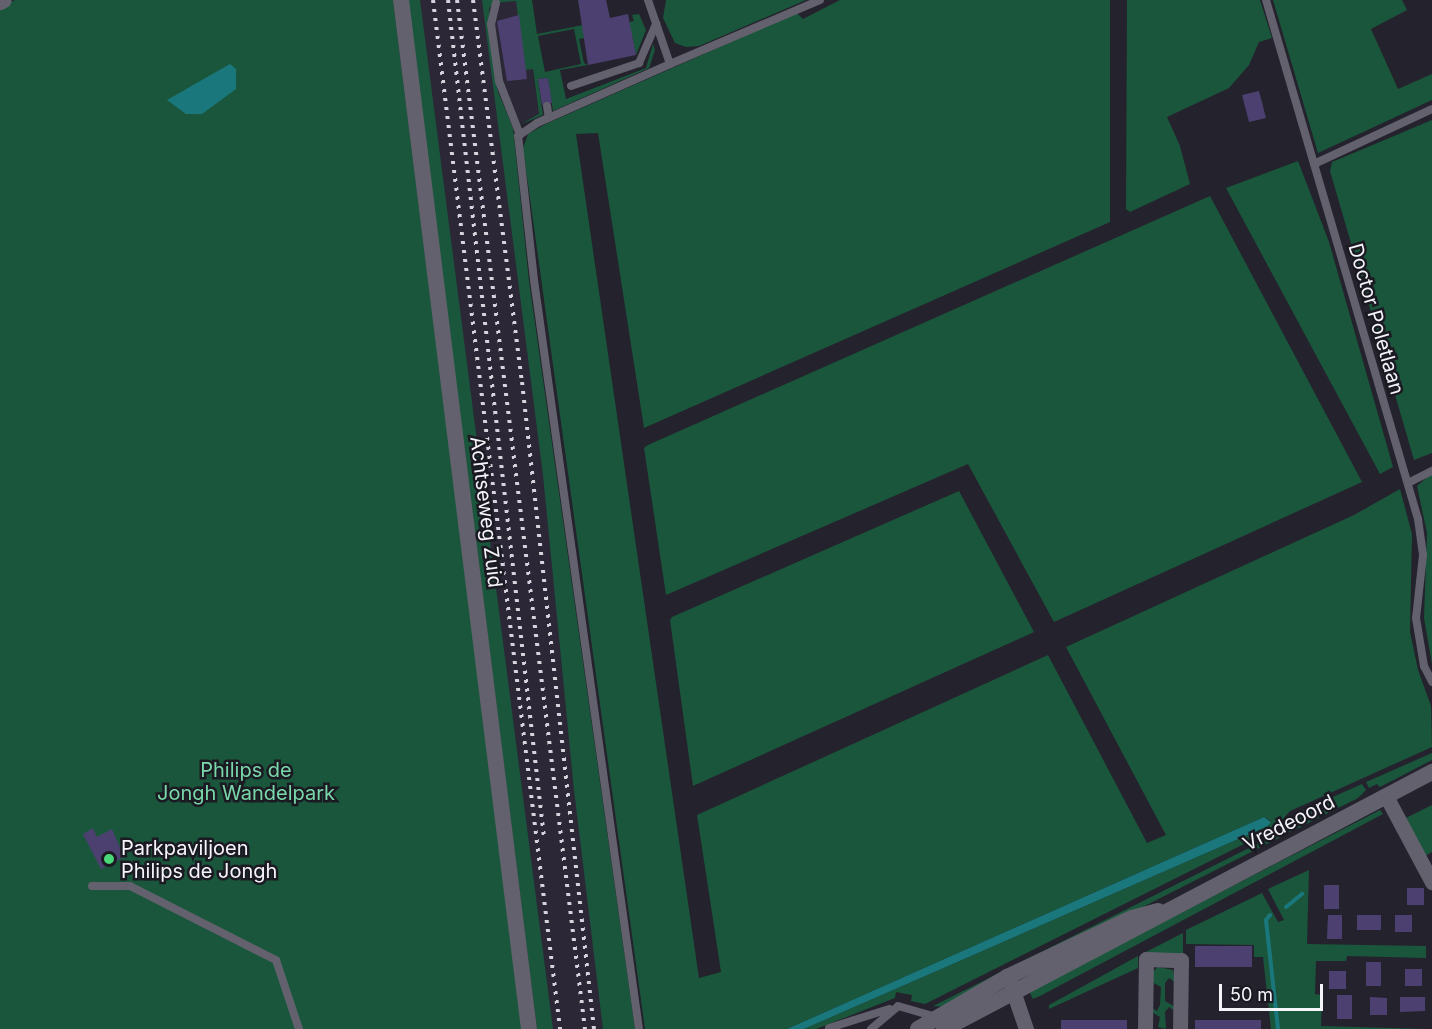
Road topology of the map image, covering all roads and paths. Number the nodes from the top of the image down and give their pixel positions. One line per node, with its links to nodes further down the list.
1 (4, 0): 6 (street)
2 (400, 0): 30 (street, Achtseweg Zuid)
3 (648, 0): 8 (lane)
4 (820, 0): 9 (lane)
5 (1266, 0): 15 (lane, Doctor Poletlaan)
6 (0, 2)
7 (496, 3): 14 (lane)
8 (656, 24): 9 (lane); 10 (lane)
9 (670, 64): 13 (lane)
10 (571, 86)
11 (547, 106): 13 (lane)
12 (1432, 108): 15 (lane)
13 (549, 118): 14 (lane)
14 (520, 135): 31 (lane)
15 (1314, 164): 17 (lane, Doctor Poletlaan)
16 (1432, 471): 17 (lane)
17 (1408, 483): 18 (lane, Doctor Poletlaan)
18 (1432, 682)
19 (1432, 772): 20 (street, Vredeoord)
20 (1386, 796): 21 (street); 23 (street, Vredeoord)
21 (1432, 882)
22 (92, 886): 29 (lane)
23 (1165, 910): 24 (street, Vredeoord); 25 (street, Vredeoord)
24 (1007, 977): 25 (street); 27 (street, Vredeoord)
25 (1015, 993): 27 (street, Vredeoord); 34 (street)
26 (893, 1008): 27 (lane); 28 (lane); 32 (lane)
27 (942, 1025): 33 (street, Vredeoord)
28 (829, 1028)
29 (299, 1029)
30 (529, 1029)
31 (639, 1029)
32 (871, 1029)
33 (918, 1029)
34 (1026, 1029)
35 (1145, 1029): 36 (street)
36 (1180, 1029)

